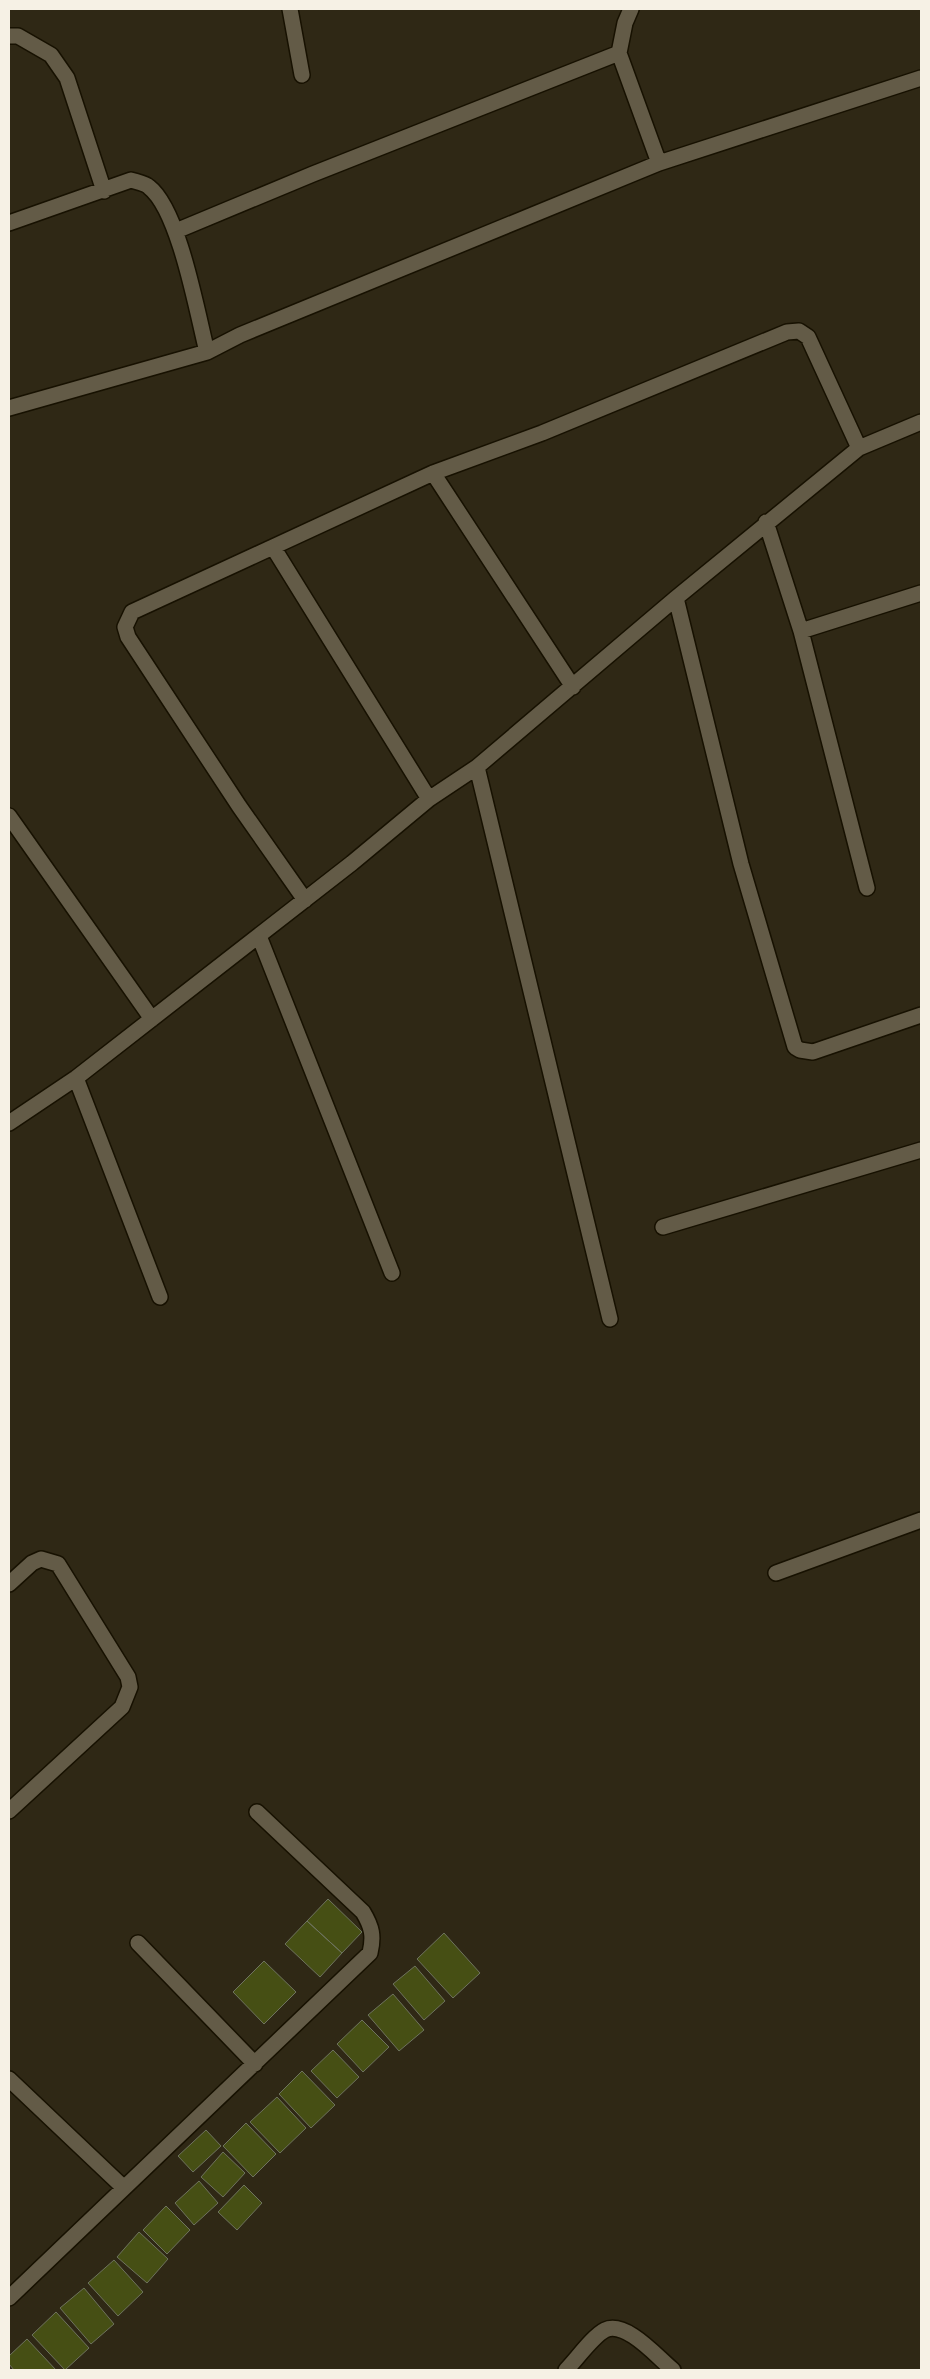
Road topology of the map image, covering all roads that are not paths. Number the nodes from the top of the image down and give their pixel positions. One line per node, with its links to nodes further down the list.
1 (290, 9): 5 (street)
2 (631, 9): 4 (street)
3 (9, 36): 8 (street)
4 (619, 53): 7 (street); 10 (street)
5 (302, 75)
6 (921, 78): 7 (street)
7 (659, 163): 11 (street)
8 (104, 191): 9 (street); 10 (street)
9 (9, 223)
10 (176, 231): 11 (street)
11 (207, 352): 12 (street)
12 (9, 408)
13 (921, 422): 14 (street)
14 (858, 448): 15 (street); 16 (street)
15 (433, 473): 17 (street); 21 (street)
16 (766, 522): 19 (street); 20 (street)
17 (273, 547): 23 (street); 26 (street)
18 (921, 593): 20 (street)
19 (676, 598): 21 (street); 28 (street)
20 (801, 631): 25 (street)
21 (573, 687): 22 (street)
22 (477, 767): 23 (street); 36 (street)
23 (429, 799): 26 (street)
24 (9, 818): 29 (street)
25 (867, 888)
26 (305, 900): 27 (street)
27 (259, 936): 29 (street); 34 (street)
28 (921, 1015)
29 (152, 1019): 30 (street)
30 (76, 1078): 31 (street); 35 (street)
31 (9, 1123)
32 (921, 1150): 33 (street)
33 (663, 1227)
34 (392, 1273)
35 (160, 1297)
36 (610, 1319)
37 (921, 1520): 38 (street)
38 (776, 1573)
39 (9, 1584): 40 (street)
40 (9, 1811)
41 (257, 1812): 43 (street)
42 (138, 1943): 43 (street)
43 (254, 2064): 45 (street)
44 (9, 2079): 45 (street)
45 (124, 2188): 46 (street)
46 (9, 2298)
47 (566, 2370): 48 (street)
48 (673, 2370)

